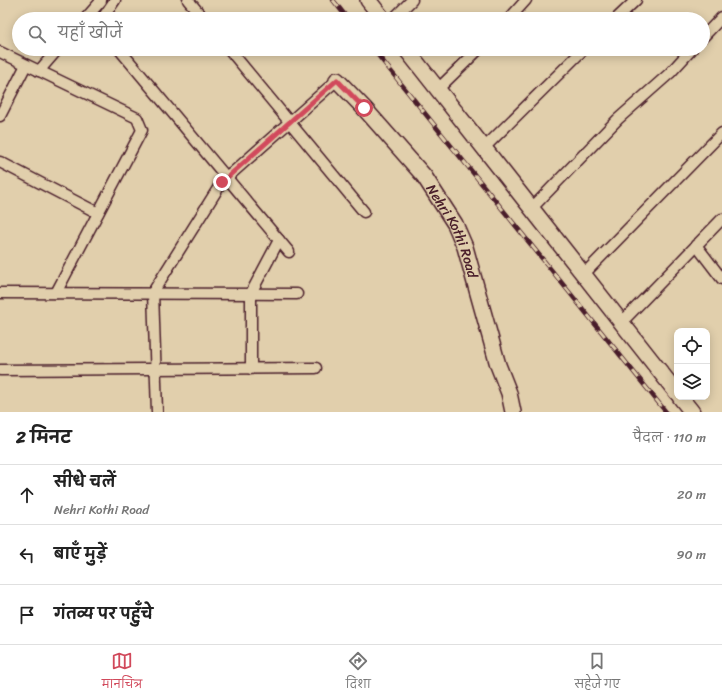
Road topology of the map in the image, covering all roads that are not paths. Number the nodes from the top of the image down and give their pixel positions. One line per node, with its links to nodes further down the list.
1 (100, 0): 8 (street)
2 (115, 0): 9 (street)
3 (188, 0): 10 (street)
4 (368, 0): 11 (street)
5 (412, 0): 12 (street)
6 (526, 0): 13 (street)
7 (636, 0): 14 (street)
8 (91, 12)
9 (107, 12)
10 (198, 12)
11 (377, 12)
12 (400, 12)
13 (515, 12)
14 (623, 12)
15 (721, 19): 16 (street)
16 (710, 30)
17 (0, 52): 25 (street)
18 (52, 56): 26 (street)
19 (125, 56): 34 (street)
20 (235, 56): 30 (street)
21 (411, 56): 28 (street)
22 (472, 56): 28 (street)
23 (577, 56): 32 (street)
24 (686, 56): 35 (street)
25 (26, 65): 26 (street); 29 (street)
26 (39, 71): 37 (street)
27 (337, 80): 30 (street); 57 (street, Nehri Kothi Road)
28 (438, 90): 32 (street)
29 (0, 116)
30 (290, 123): 34 (street); 36 (street)
31 (722, 133): 42 (street)
32 (484, 148): 35 (street)
33 (0, 162): 37 (street)
34 (227, 178): 39 (street); 44 (street)
35 (532, 208): 42 (street)
36 (364, 212)
37 (98, 213): 46 (street)
38 (722, 219): 40 (street)
39 (279, 240): 41 (street); 47 (street)
40 (696, 245): 43 (street); 49 (street)
41 (289, 252)
42 (584, 274): 49 (street)
43 (722, 279)
44 (153, 292): 46 (street); 47 (street); 51 (street)
45 (0, 293): 46 (street)
46 (56, 293)
47 (251, 293): 48 (street); 52 (street)
48 (297, 294)
49 (622, 322): 54 (street)
50 (316, 368): 52 (street)
51 (157, 369): 52 (street); 53 (street); 56 (street)
52 (251, 369)
53 (0, 370)
54 (674, 389)
55 (682, 400): 58 (street)
56 (157, 412)
57 (513, 412)
58 (692, 412)

